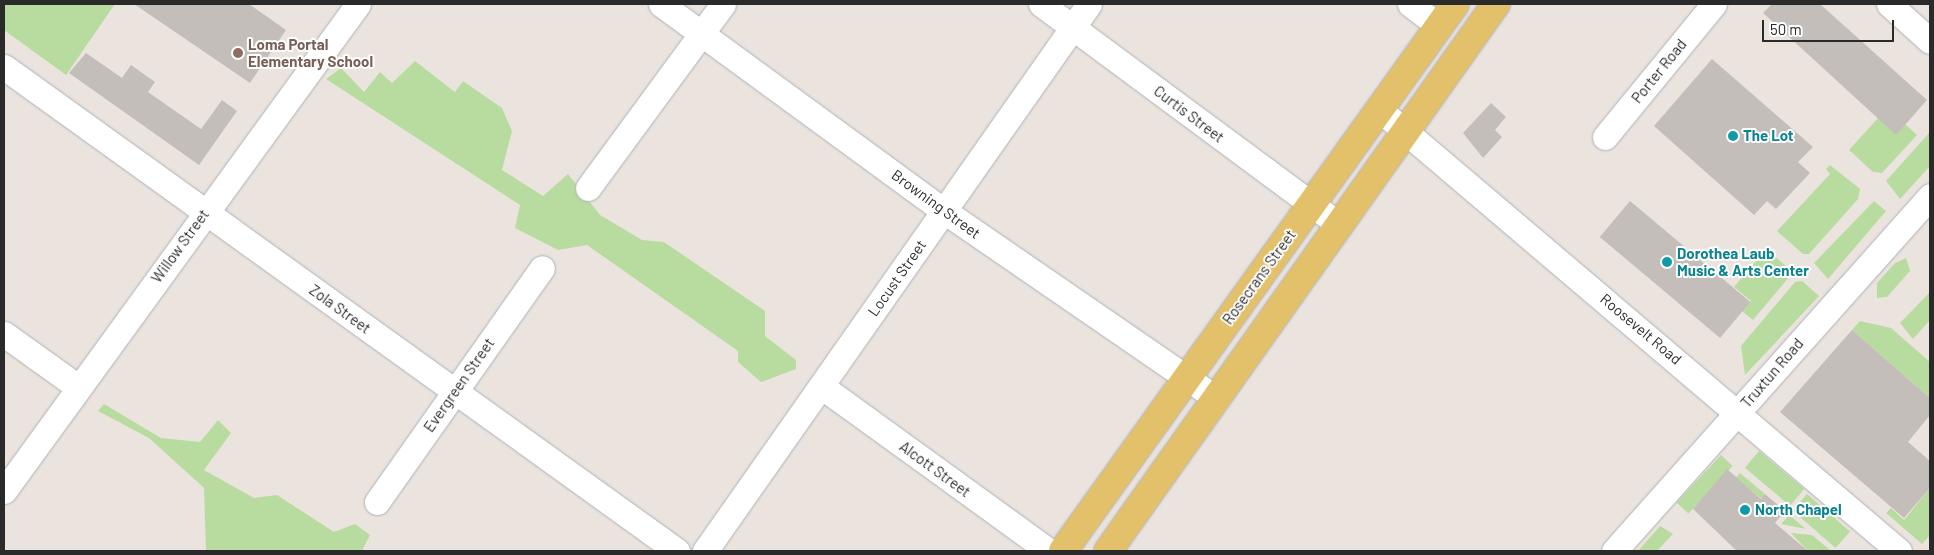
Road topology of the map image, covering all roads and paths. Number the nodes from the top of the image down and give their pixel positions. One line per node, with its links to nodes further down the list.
1 (358, 4): 22 (street, Willow Street)
2 (661, 4): 13 (street, Browning Street)
3 (723, 4): 13 (street)
4 (1041, 4): 12 (street, Curtis Street)
5 (1089, 4): 12 (street, Locust Street)
6 (1410, 4): 11 (street)
7 (1455, 4): 11 (main road, Rosecrans Street)
8 (1496, 4): 17 (main road)
9 (1714, 4): 18 (street, Porter Road)
10 (1889, 4): 14 (street)
11 (1439, 26): 16 (main road, Rosecrans Street)
12 (1073, 27): 21 (street, Curtis Street); 23 (street, Locust Street)
13 (702, 33): 19 (street); 23 (street, Browning Street)
14 (1930, 41)
15 (4, 67): 22 (street, Zola Street)
16 (1380, 110): 17 (street, Roosevelt Road); 21 (main road, Rosecrans Street)
17 (1406, 130): 24 (main road); 32 (street, Roosevelt Road)
18 (1605, 137)
19 (588, 188)
20 (1930, 196): 32 (street, Truxtun Road)
21 (1311, 204): 24 (street, Curtis Street); 27 (main road, Rosecrans Street)
22 (205, 211): 29 (street, Willow Street); 30 (street, Zola Street)
23 (944, 211): 27 (street, Browning Street); 28 (street, Locust Street)
24 (1338, 223): 31 (main road)
25 (542, 268): 30 (street, Evergreen Street)
26 (4, 334): 29 (street)
27 (1187, 377): 31 (street, Browning Street); 38 (main road, Rosecrans Street)
28 (821, 386): 36 (street, Locust Street); 37 (street, Alcott Street)
29 (78, 387): 33 (street, Willow Street)
30 (455, 391): 34 (street, Evergreen Street); 35 (street, Zola Street)
31 (1215, 397): 39 (main road)
32 (1737, 413): 40 (street, Truxtun Road); 41 (street, Roosevelt Road)
33 (4, 491)
34 (377, 502)
35 (677, 551)
36 (705, 551)
37 (1049, 551)
38 (1063, 551)
39 (1108, 551)
40 (1614, 551)
41 (1899, 551)

